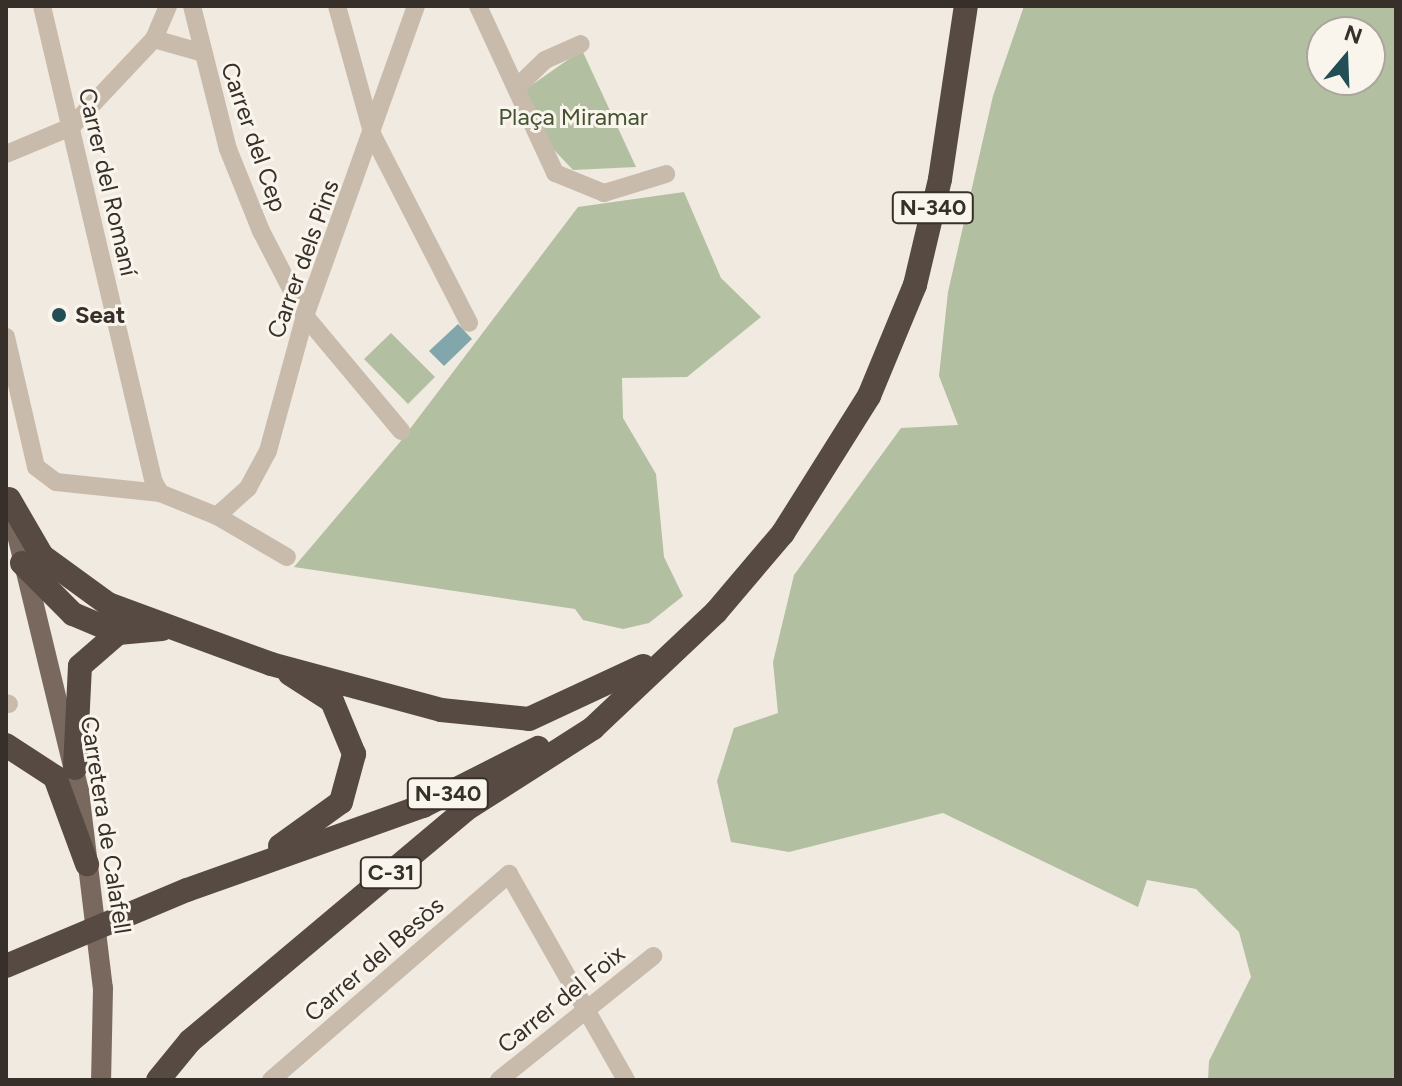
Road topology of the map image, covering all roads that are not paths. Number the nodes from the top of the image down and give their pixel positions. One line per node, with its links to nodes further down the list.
1 (42, 6): 12 (street, Carrer del Romaní)
2 (168, 6): 8 (street)
3 (192, 6): 10 (street, Carrer del Cep)
4 (337, 6): 13 (street)
5 (416, 6): 13 (street, Carrer dels Pins)
6 (478, 6): 11 (street)
7 (966, 6): 27 (highway, N-340)
8 (154, 39): 10 (street); 12 (street)
9 (581, 44): 11 (street)
10 (200, 52): 16 (street, Carrer del Cep)
11 (516, 88): 15 (street)
12 (71, 127): 14 (street); 21 (street, Carrer del Romaní)
13 (373, 136): 16 (street, Carrer dels Pins); 17 (street)
14 (6, 154)
15 (666, 174)
16 (305, 316): 19 (street, Carrer del Cep); 22 (street, Carrer dels Pins)
17 (469, 323)
18 (6, 337): 21 (street)
19 (401, 431)
20 (7, 493): 24 (main road, Carretera de Calafell); 25 (highway)
21 (160, 493): 22 (street)
22 (217, 516): 23 (street)
23 (287, 557)
24 (22, 563): 26 (highway); 31 (main road, Carretera de Calafell)
25 (171, 629): 26 (highway); 28 (highway)
26 (118, 633): 31 (highway)
27 (673, 650): 28 (highway); 29 (highway, N-340)
28 (271, 664): 33 (highway)
29 (636, 683): 33 (highway, N-340); 38 (highway, C-31)
30 (6, 745): 32 (highway)
31 (75, 768): 32 (main road, Carretera de Calafell)
32 (87, 864): 37 (main road, Carretera de Calafell)
33 (243, 870): 35 (highway, N-340, bridge)
34 (653, 956): 36 (street, Carrer del Foix)
35 (6, 966)
36 (588, 1011): 39 (street, Carrer del Besòs); 40 (street, Carrer del Foix); 41 (street)
37 (101, 1080)
38 (158, 1080)
39 (271, 1080)
40 (499, 1080)
41 (626, 1080)

